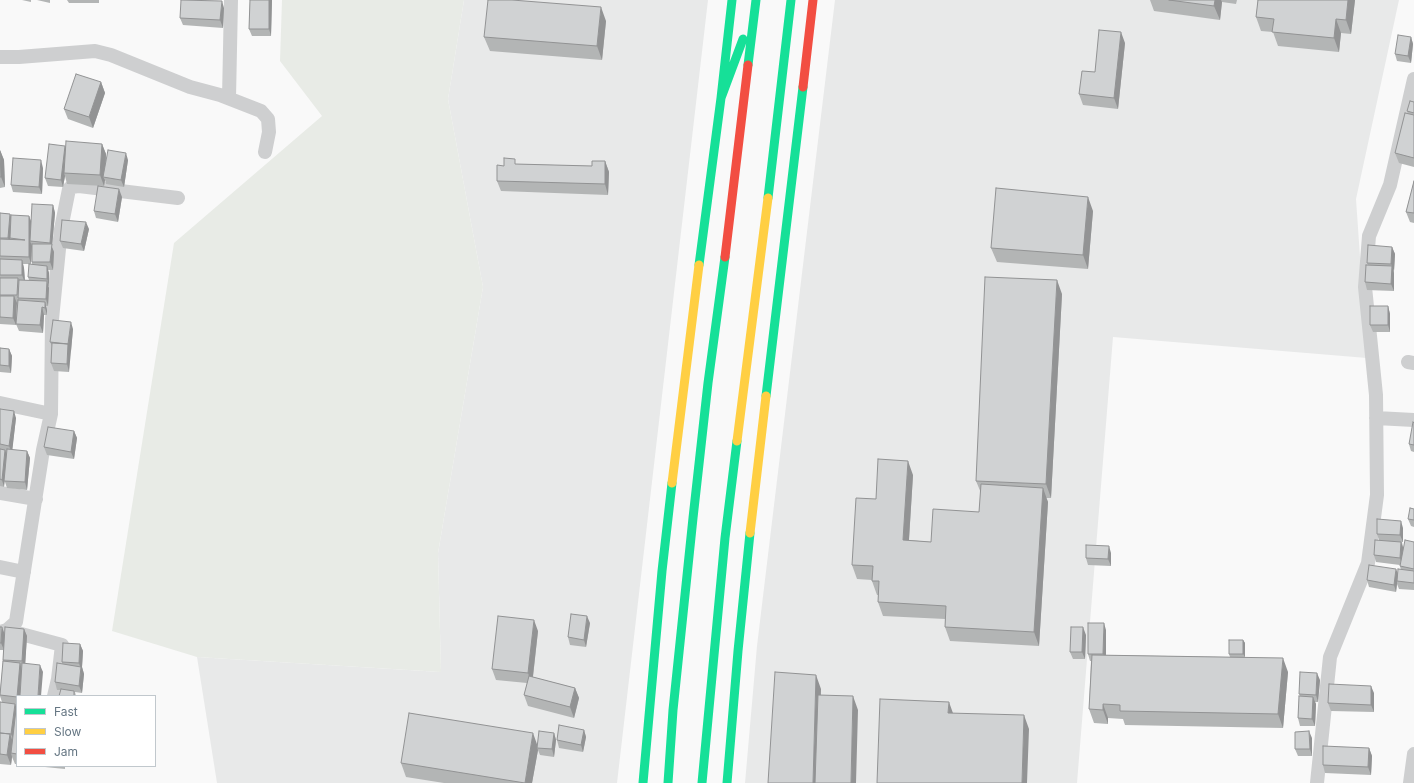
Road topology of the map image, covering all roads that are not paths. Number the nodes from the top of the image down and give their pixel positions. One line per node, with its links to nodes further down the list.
1 (231, 0): 8 (street)
2 (732, 0): 9 (main road)
3 (755, 0): 9 (main road); 24 (main road)
4 (791, 0): 25 (main road)
5 (813, 0): 26 (main road)
6 (0, 57): 8 (street)
7 (1414, 79): 14 (street)
8 (230, 98): 10 (street)
9 (721, 98): 23 (main road)
10 (265, 152)
11 (178, 198): 13 (street)
12 (0, 403): 13 (street)
13 (51, 414): 17 (street)
14 (1376, 418): 15 (street); 27 (street)
15 (1414, 420)
16 (0, 493): 17 (street)
17 (36, 499): 19 (street)
18 (0, 567): 19 (street)
19 (24, 572): 20 (street)
20 (3, 631): 21 (street)
21 (54, 695)
22 (1414, 757): 28 (street)
23 (643, 783)
24 (668, 783)
25 (702, 783)
26 (727, 783)
27 (1317, 783)
28 (1410, 783)

